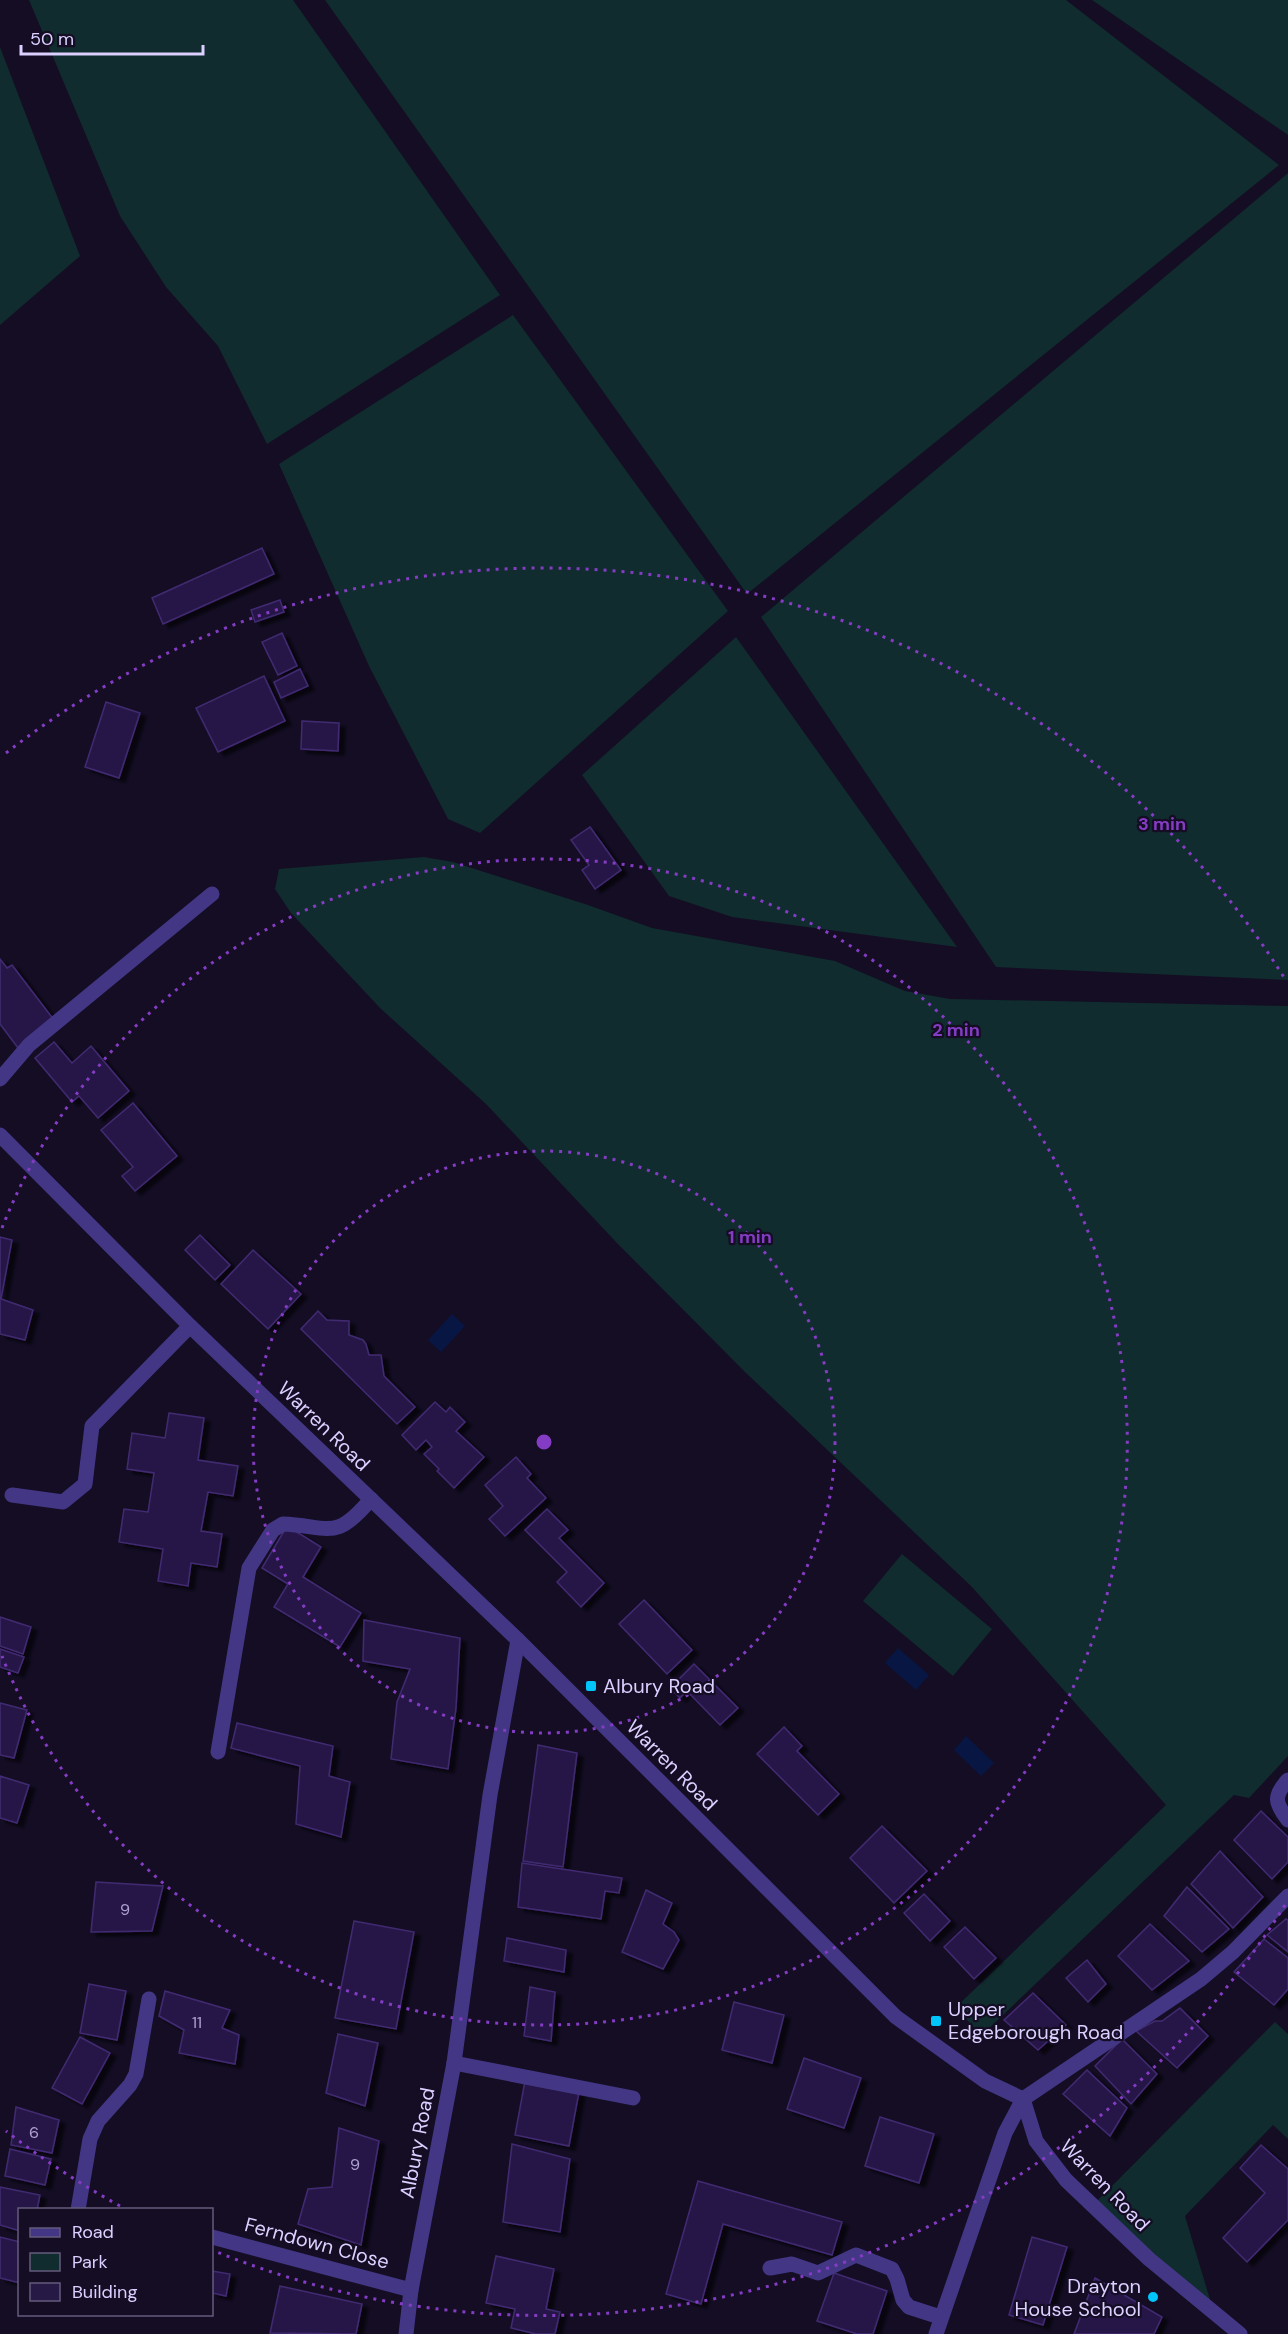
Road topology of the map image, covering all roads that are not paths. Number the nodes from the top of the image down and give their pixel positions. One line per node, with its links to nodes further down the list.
1 (212, 894): 2 (street)
2 (0, 1079)
3 (0, 1135): 4 (street, Warren Road)
4 (190, 1326): 5 (street); 6 (street, Warren Road)
5 (12, 1495)
6 (371, 1499): 7 (street, Warren Road); 8 (street)
7 (518, 1640): 13 (street, Albury Road); 15 (street, Warren Road)
8 (218, 1752)
9 (1288, 1780): 10 (street)
10 (1288, 1820)
11 (1288, 1896): 15 (street)
12 (149, 1999): 16 (street)
13 (454, 2063): 14 (street); 19 (street, Albury Road)
14 (633, 2098)
15 (1023, 2099): 20 (street); 23 (street, Warren Road)
16 (78, 2208)
17 (213, 2237): 19 (street, Ferndown Close)
18 (770, 2268): 20 (street)
19 (411, 2290): 21 (street, Albury Road)
20 (940, 2317): 22 (street)
21 (406, 2334)
22 (936, 2334)
23 (1240, 2334)

